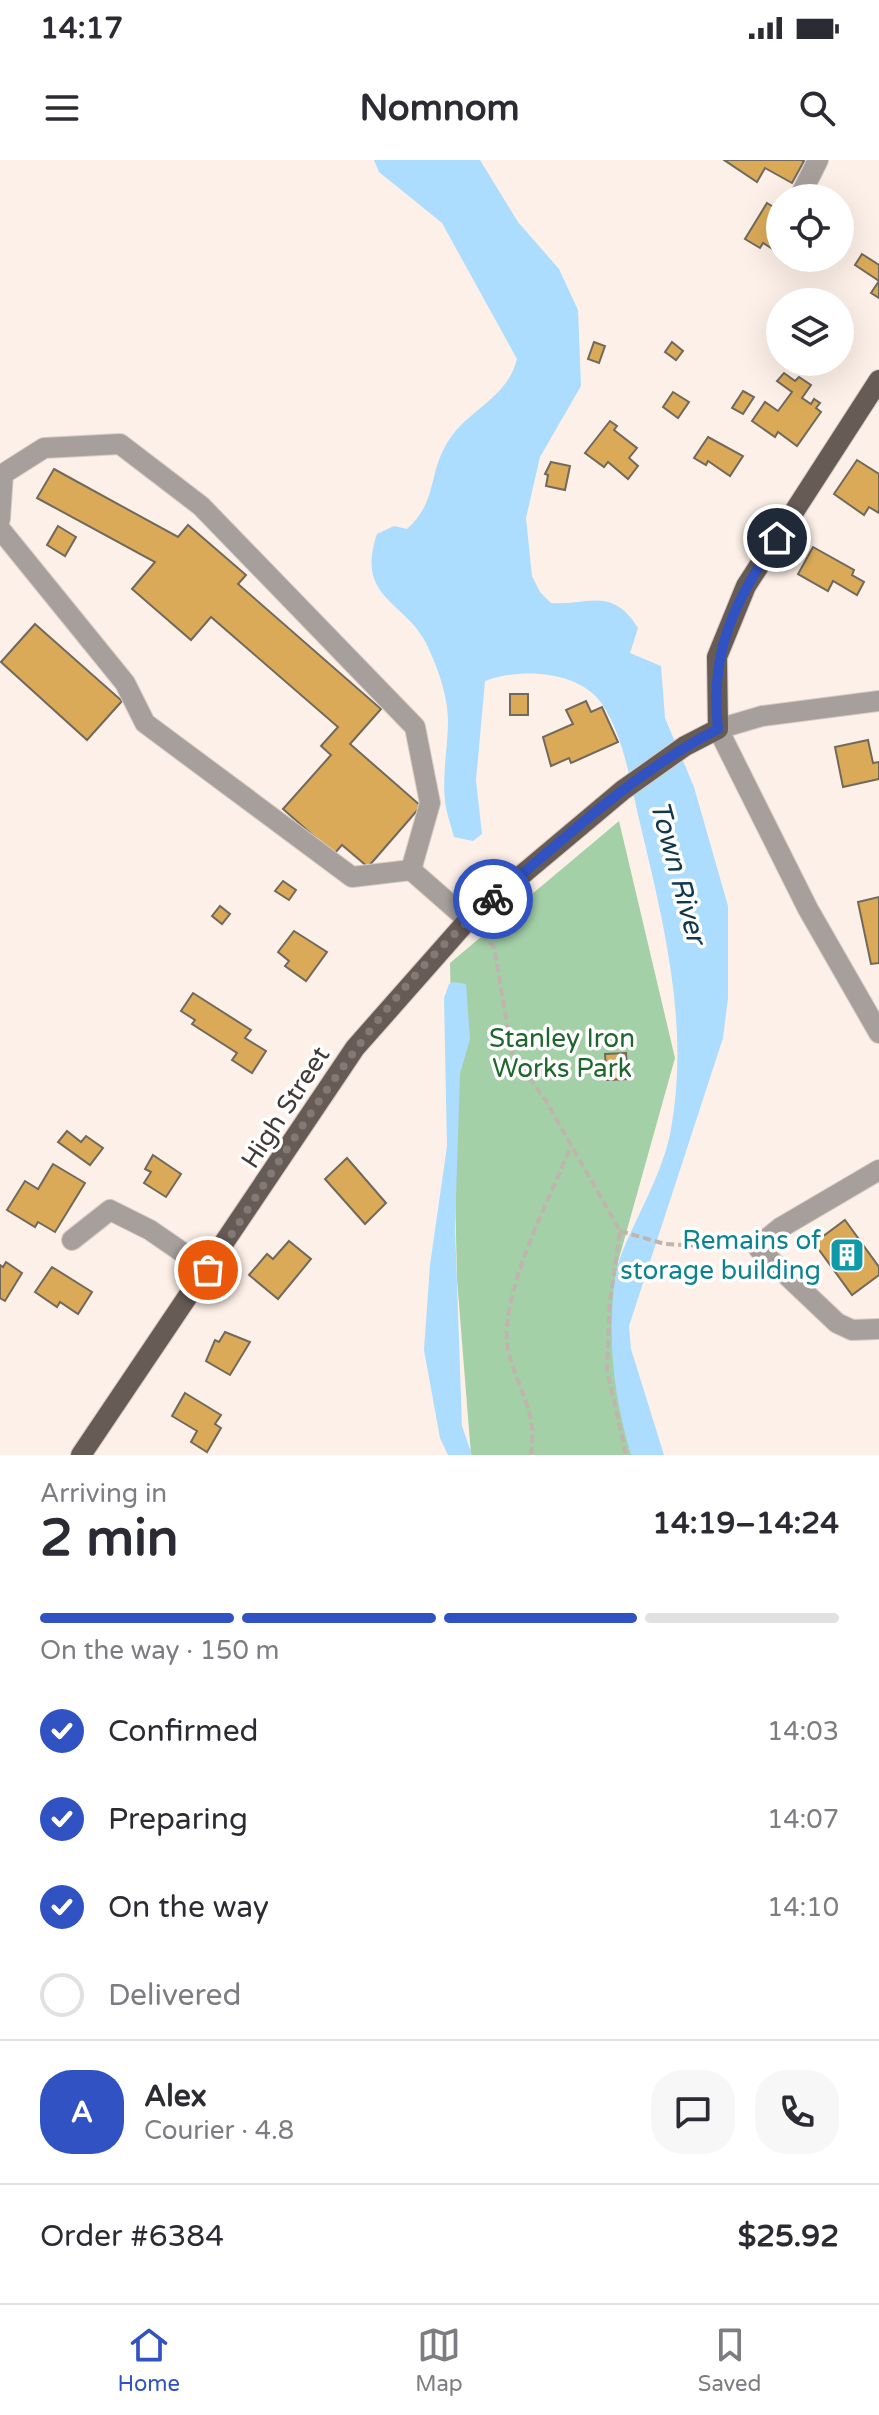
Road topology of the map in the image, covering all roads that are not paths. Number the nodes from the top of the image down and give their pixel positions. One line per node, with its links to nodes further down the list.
1 (818, 160): 2 (street)
2 (806, 184)
3 (879, 380): 7 (main road)
4 (0, 519): 8 (street)
5 (0, 529): 8 (street)
6 (879, 701): 7 (street, High Street)
7 (718, 729): 9 (main road, High Street); 10 (street)
8 (411, 870): 9 (street)
9 (468, 920): 13 (main road, High Street)
10 (879, 1033)
11 (879, 1170): 14 (street)
12 (72, 1240): 13 (street)
13 (208, 1270): 15 (main road, High Street)
14 (877, 1334)
15 (81, 1455)

